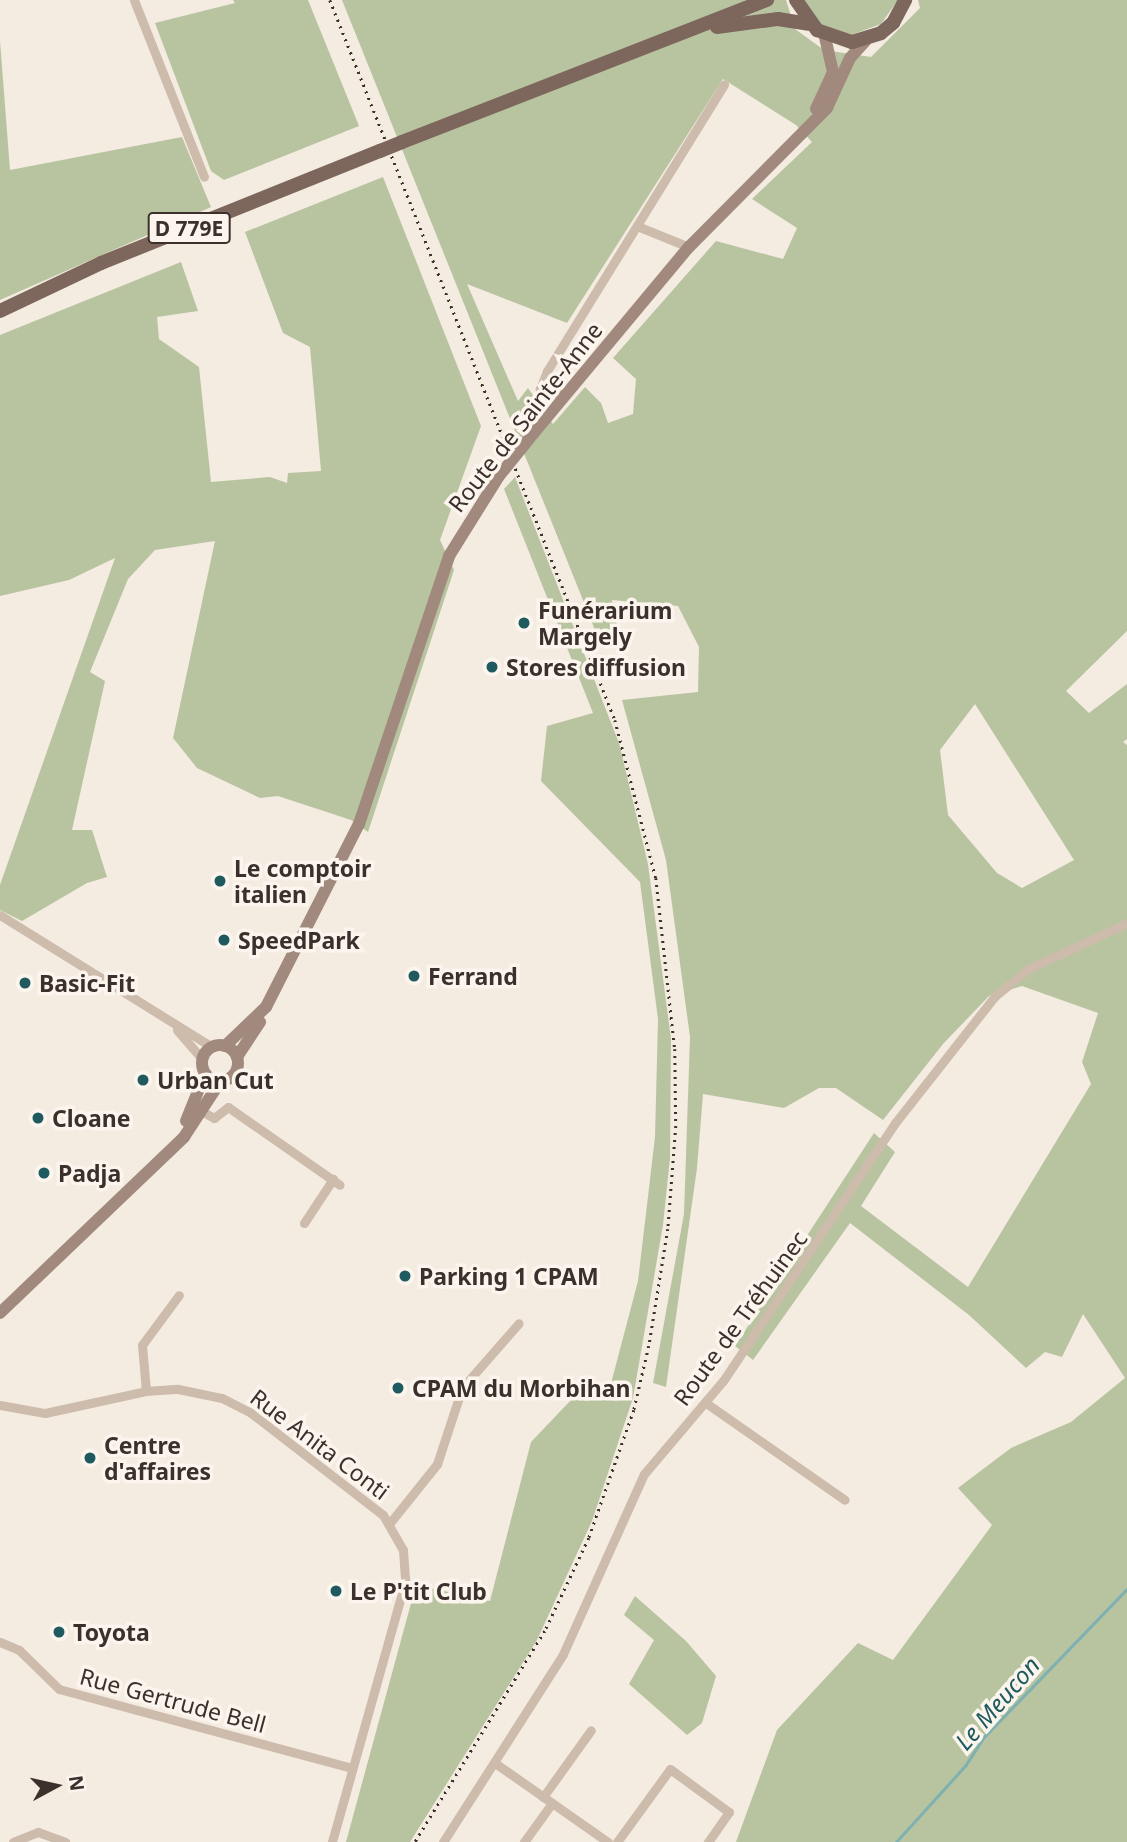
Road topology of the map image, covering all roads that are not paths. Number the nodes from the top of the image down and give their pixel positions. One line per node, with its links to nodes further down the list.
1 (134, 0): 10 (street)
2 (767, 0): 5 (main road, D 779E)
3 (905, 0): 7 (main road)
4 (802, 12): 5 (main road, D 779E); 6 (main road)
5 (698, 29): 13 (main road, D 779E, bridge)
6 (825, 36): 7 (main road); 9 (main road, Route de Sainte-Anne)
7 (866, 40): 9 (main road, Route de Sainte-Anne)
8 (724, 84): 11 (street)
9 (800, 132): 12 (main road, Route de Sainte-Anne)
10 (204, 177)
11 (637, 226): 12 (street); 14 (street)
12 (689, 247): 15 (main road, Route de Sainte-Anne)
13 (0, 311)
14 (547, 371): 15 (street); 16 (street)
15 (563, 398): 16 (main road, Route de Sainte-Anne)
16 (553, 411): 19 (main road, Route de Sainte-Anne, bridge)
17 (0, 915): 20 (street)
18 (1127, 923): 33 (street, Route de Tréhuinec)
19 (287, 972): 21 (main road, Route de Sainte-Anne); 22 (main road, Route de Sainte-Anne)
20 (171, 1024): 21 (street); 23 (street)
21 (218, 1046): 22 (main road); 23 (main road)
22 (237, 1057): 25 (main road)
23 (202, 1059): 24 (main road)
24 (205, 1074): 25 (main road); 27 (main road)
25 (220, 1082): 26 (main road)
26 (201, 1111): 27 (main road); 28 (street)
27 (171, 1149): 30 (main road)
28 (303, 1223)
29 (178, 1295): 32 (street)
30 (0, 1314)
31 (519, 1323): 36 (street)
32 (146, 1391): 34 (street, Rue Anita Conti); 36 (street, Rue Anita Conti)
33 (706, 1404): 35 (street); 39 (street, Route de Tréhuinec)
34 (0, 1405)
35 (845, 1500)
36 (389, 1524): 40 (street, Rue Anita Conti)
37 (0, 1642): 40 (street, Rue Gertrude Bell)
38 (591, 1730): 41 (street)
39 (495, 1763): 41 (street); 46 (street, Route de Tréhuinec)
40 (351, 1768): 45 (street, Rue Anita Conti)
41 (543, 1797): 42 (street)
42 (552, 1803): 47 (street); 48 (street)
43 (13, 1842): 44 (street)
44 (65, 1842)
45 (332, 1842)
46 (443, 1842)
47 (524, 1842)
48 (608, 1842)
49 (617, 1842): 50 (street)
50 (708, 1842)

